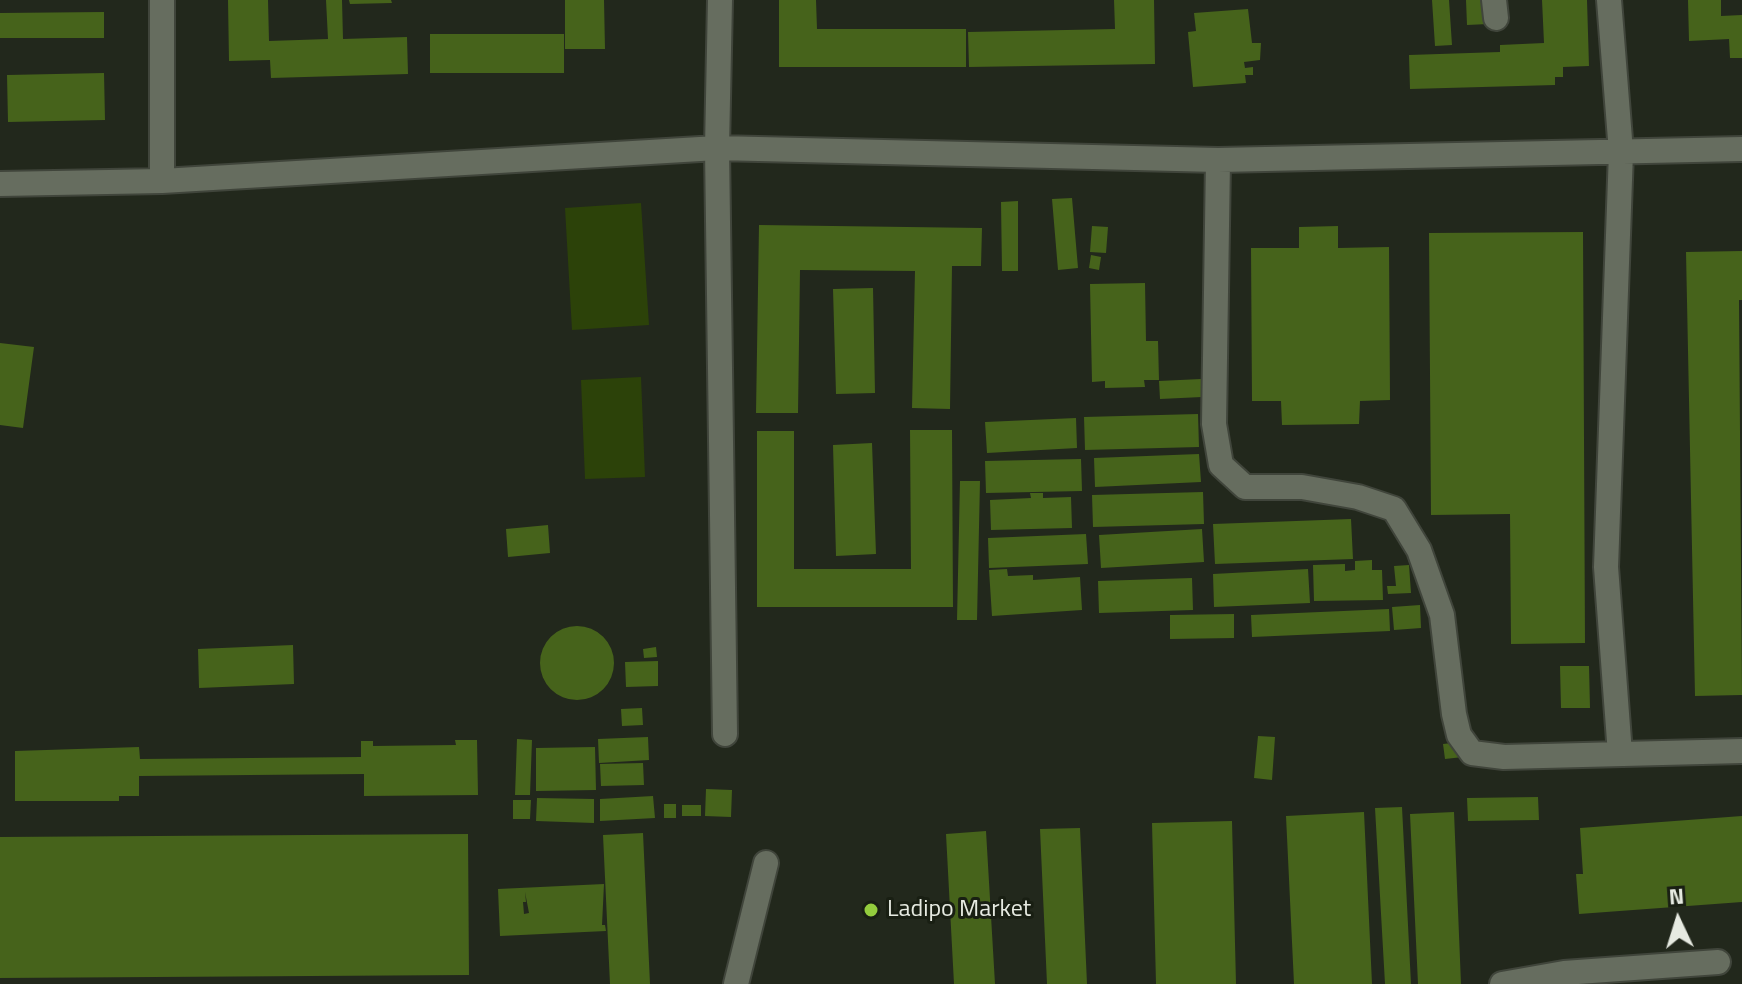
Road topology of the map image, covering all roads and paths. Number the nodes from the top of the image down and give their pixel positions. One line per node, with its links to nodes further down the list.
1 (162, 0): 8 (street)
2 (720, 0): 4 (street)
3 (1609, 0): 6 (street)
4 (717, 148): 7 (street); 8 (street); 10 (street)
5 (1742, 149): 6 (street)
6 (1621, 152): 7 (street); 12 (street)
7 (1218, 160): 12 (street)
8 (162, 181): 9 (street)
9 (0, 184)
10 (725, 734)
11 (1742, 751): 12 (street)
12 (1620, 754)
13 (766, 863): 15 (street)
14 (1718, 962): 16 (street)
15 (736, 984)
16 (1502, 984)

